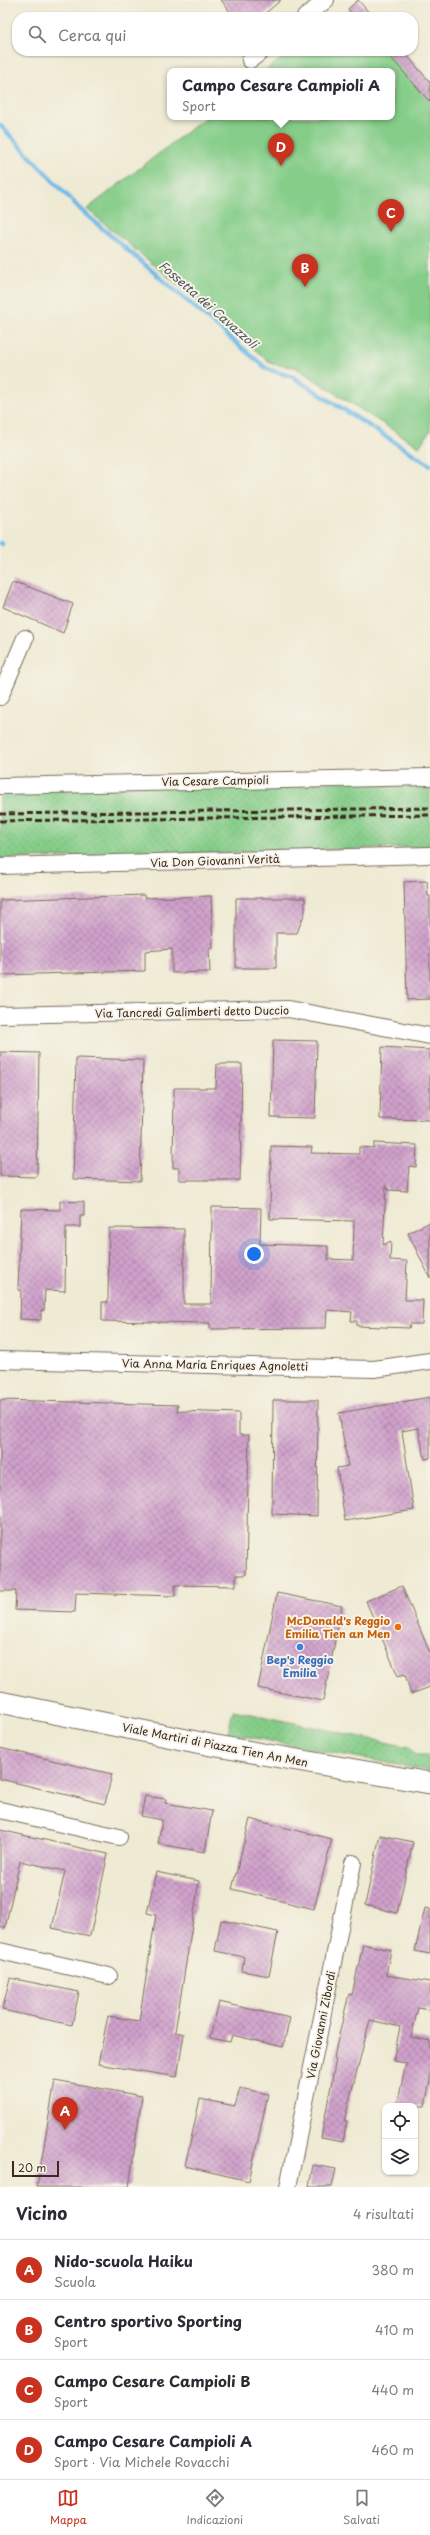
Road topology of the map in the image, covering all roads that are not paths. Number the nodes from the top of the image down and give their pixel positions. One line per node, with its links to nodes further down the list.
1 (326, 0): 2 (street)
2 (311, 12)
3 (25, 638): 4 (street)
4 (0, 697)
5 (430, 777): 6 (street, Via Cesare Campioli)
6 (0, 786)
7 (430, 855): 8 (street, Via Don Giovanni Verità)
8 (0, 866)
9 (0, 1015): 10 (street, Via Tancredi Galimberti detto Duccio)
10 (430, 1036)
11 (0, 1360): 12 (street, Via Anna Maria Enriques Agnoletti)
12 (430, 1361)
13 (0, 1702): 14 (main road, Viale Martiri di Piazza Tien An Men)
14 (430, 1783)
15 (0, 1810): 16 (street)
16 (119, 1837)
17 (353, 1863): 20 (street, Via Giovanni Zibordi)
18 (0, 1951): 19 (street)
19 (109, 1976)
20 (288, 2187)

